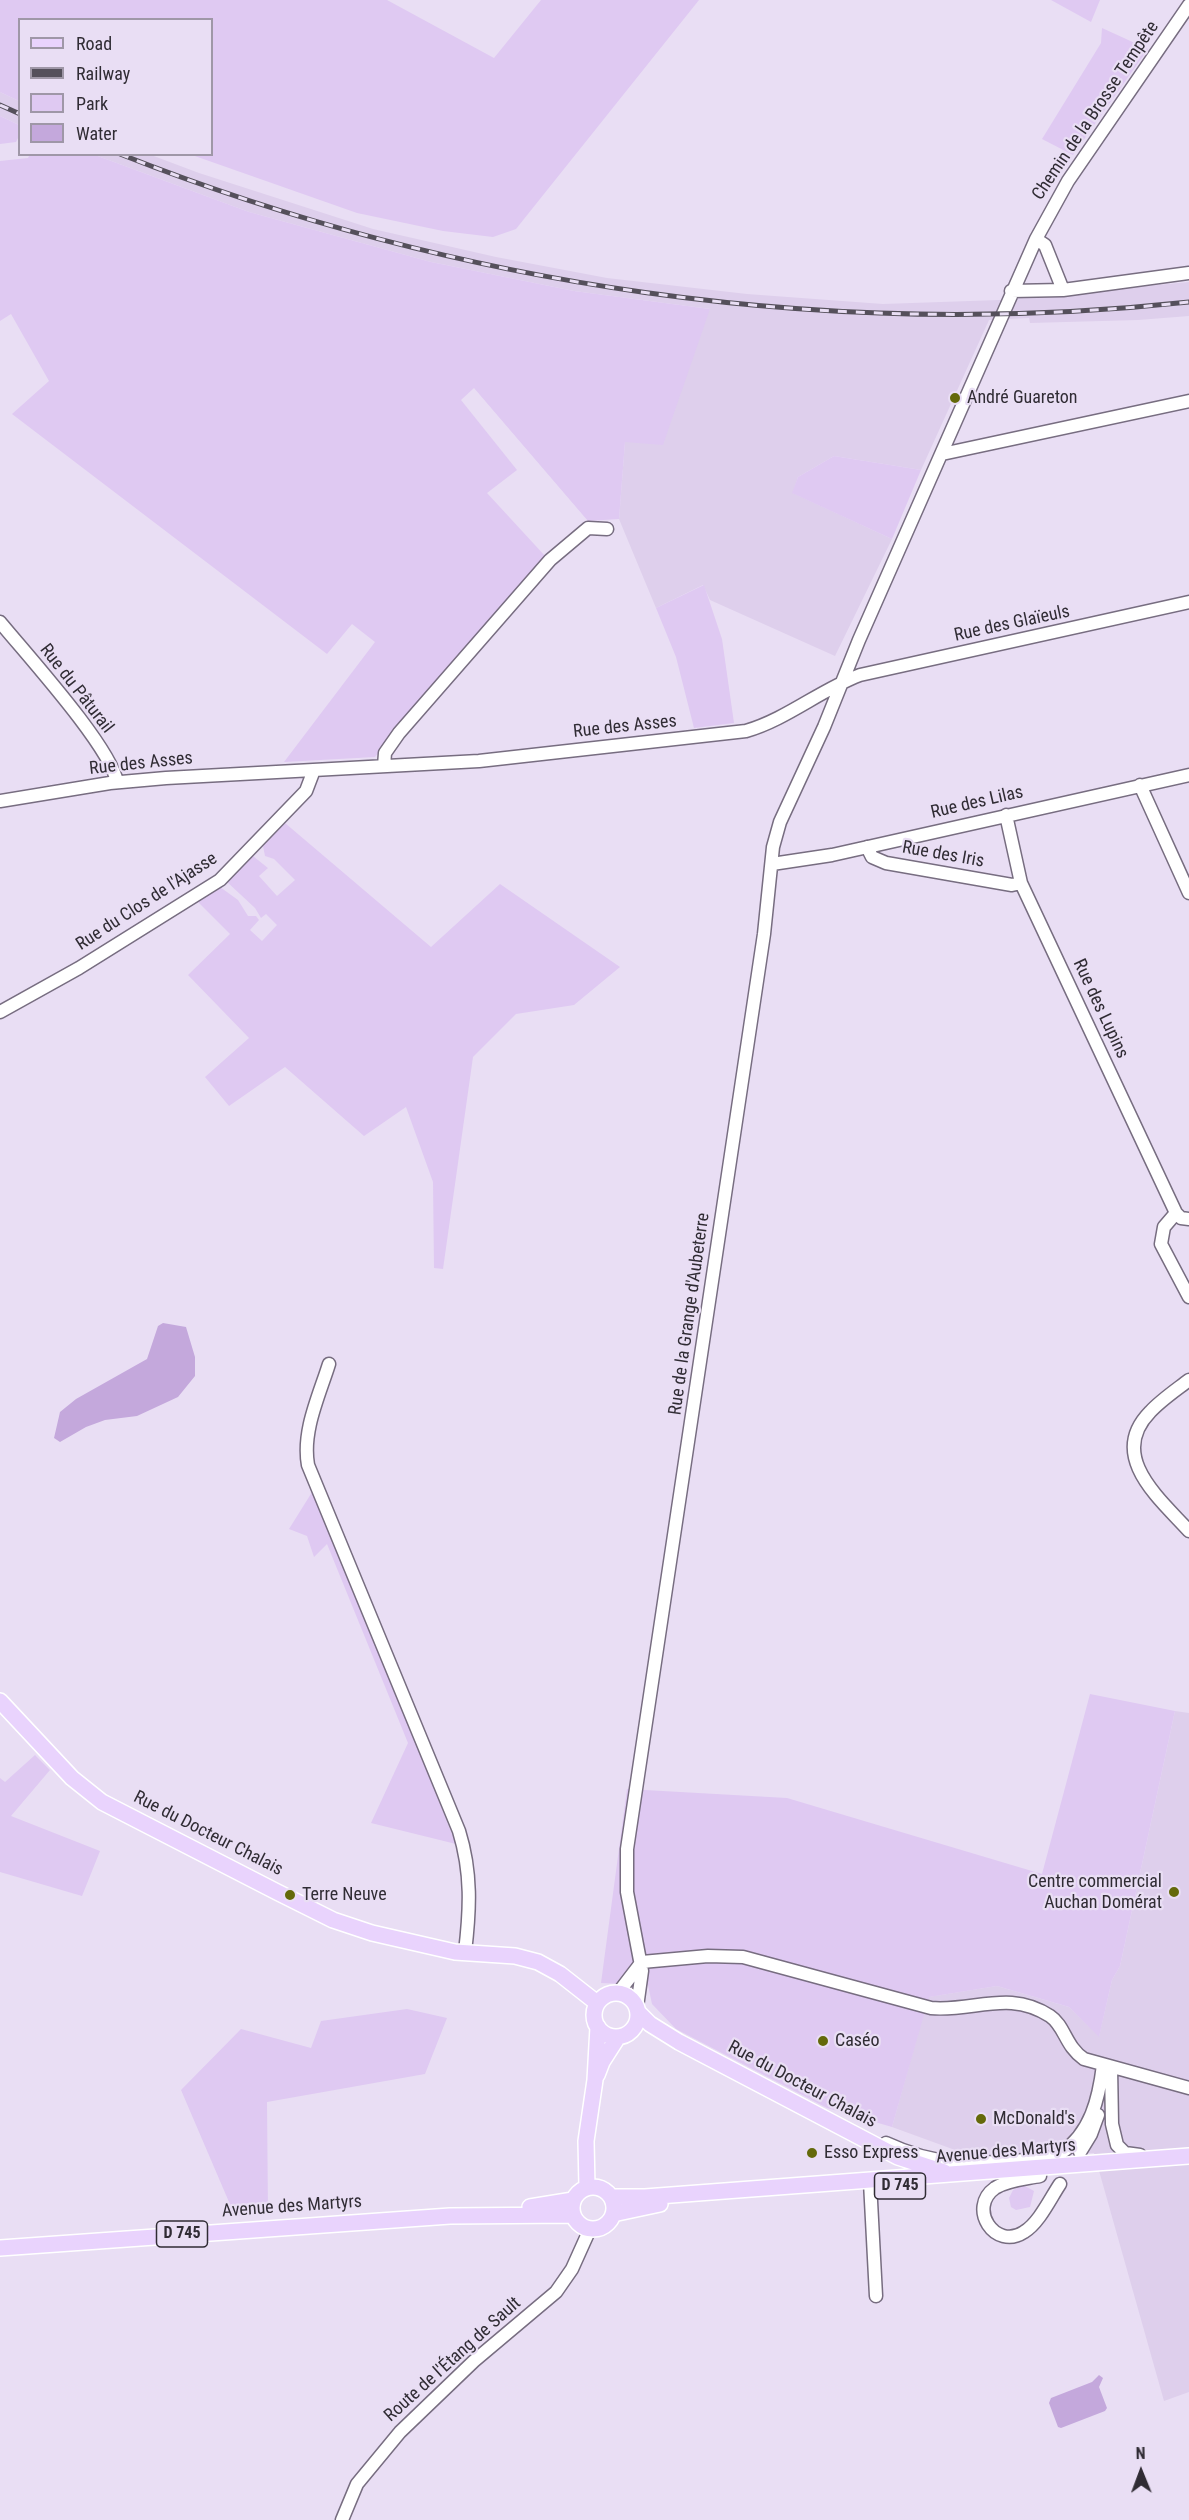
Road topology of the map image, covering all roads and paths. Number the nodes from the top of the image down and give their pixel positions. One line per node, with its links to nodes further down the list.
1 (1189, 5): 2 (street, Chemin de la Brosse Tempête)
2 (1036, 239): 4 (street); 5 (street, Chemin de la Brosse Tempête)
3 (1189, 273): 4 (street)
4 (1063, 290): 5 (street)
5 (1011, 291): 7 (street, Chemin de la Brosse Tempête)
6 (1189, 401): 7 (street)
7 (942, 454): 11 (street)
8 (607, 529): 12 (street)
9 (1189, 602): 11 (street, Rue des Glaïeuls)
10 (0, 622): 15 (street, Rue du Pâturail)
11 (843, 681): 12 (street, Rue des Asses); 20 (street, Rue de la Grange d'Aubeterre)
12 (384, 766): 13 (street, Rue des Asses)
13 (314, 770): 15 (street, Rue des Asses); 23 (street, Rue du Clos de l'Ajasse)
14 (1189, 775): 16 (street, Rue des Lilas)
15 (117, 782): 17 (street, Rue des Asses)
16 (1140, 785): 18 (street, Rue des Lilas); 22 (street)
17 (0, 801)
18 (1006, 815): 19 (street, Rue des Lilas); 21 (street, Rue des Lupins)
19 (867, 847): 20 (street, Rue des Lilas); 21 (street, Rue des Iris)
20 (772, 864): 33 (street, Rue de la Grange d'Aubeterre)
21 (1021, 883): 24 (street, Rue des Lupins)
22 (1189, 893)
23 (0, 1012)
24 (1176, 1213): 25 (street); 26 (street)
25 (1189, 1219)
26 (1189, 1297)
27 (329, 1364): 31 (street)
28 (1189, 1380): 29 (street)
29 (1189, 1531)
30 (0, 1701): 31 (main road, Rue du Docteur Chalais)
31 (465, 1953): 36 (main road, Rue du Docteur Chalais)
32 (674, 1961): 33 (street); 34 (street); 40 (street)
33 (642, 1962): 34 (street, Rue de la Grange d'Aubeterre); 35 (street)
34 (642, 1979): 37 (street, Rue de la Grange d'Aubeterre)
35 (618, 1993): 36 (main road); 37 (main road)
36 (597, 2003): 38 (main road)
37 (638, 2010): 39 (main road); 44 (main road, Rue du Docteur Chalais)
38 (598, 2027): 39 (main road); 41 (main road)
39 (618, 2037): 41 (main road)
40 (1107, 2066): 42 (street); 43 (street); 45 (street)
41 (595, 2080): 53 (main road)
42 (1189, 2088)
43 (1098, 2099): 44 (street); 46 (street)
44 (813, 2112): 49 (main road, Rue du Docteur Chalais)
45 (1189, 2151)
46 (1080, 2152)
47 (1189, 2156): 49 (main road, Avenue des Martyrs / D 745)
48 (1189, 2165): 50 (main road, Avenue des Martyrs / D 745)
49 (956, 2175): 52 (main road, Avenue des Martyrs / D 745)
50 (1040, 2176): 51 (street); 52 (main road, Avenue des Martyrs / D 745)
51 (1060, 2184)
52 (871, 2185): 54 (main road, Avenue des Martyrs / D 745); 56 (main road, Avenue des Martyrs / D 745); 59 (street)
53 (588, 2187): 54 (main road); 55 (main road)
54 (611, 2197): 56 (main road)
55 (573, 2208): 57 (main road); 58 (main road, Avenue des Martyrs / D 745)
56 (613, 2214): 57 (main road)
57 (590, 2229): 60 (street, Route de l'Étang de Sault)
58 (0, 2248)
59 (876, 2296)
60 (342, 2520)

